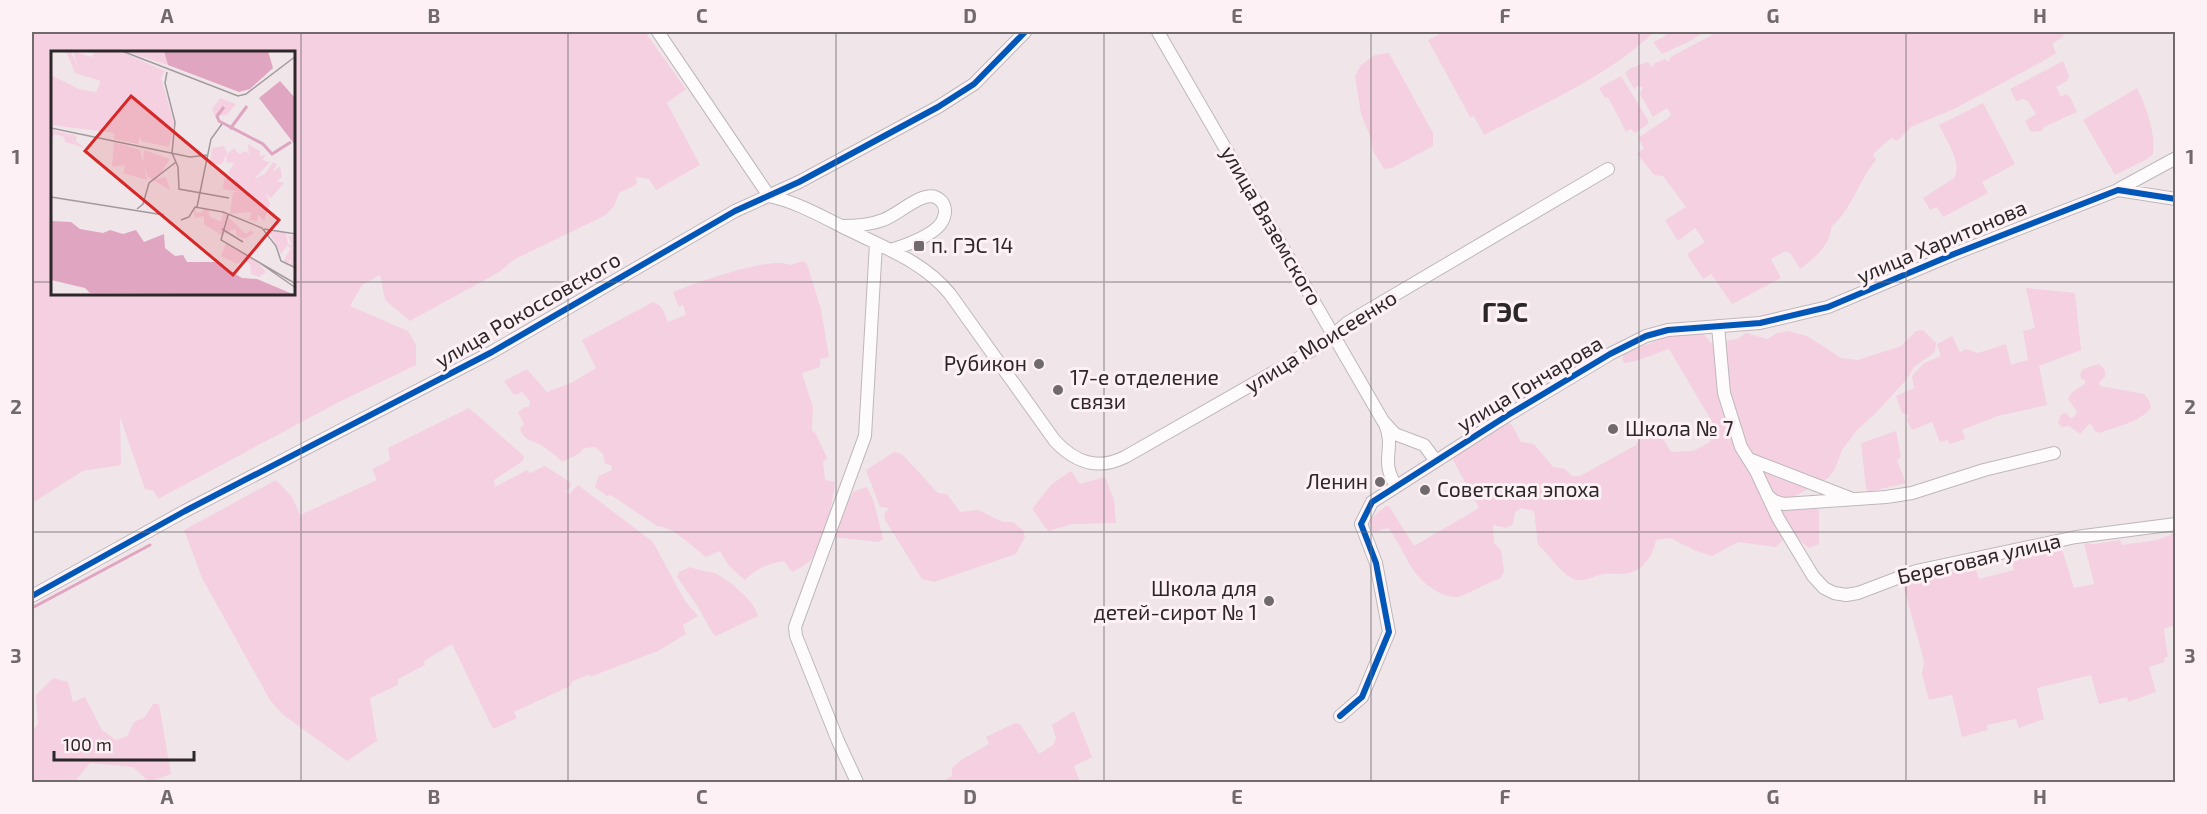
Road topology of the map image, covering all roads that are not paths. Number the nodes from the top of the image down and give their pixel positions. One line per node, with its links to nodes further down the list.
1 (658, 32): 7 (street)
2 (1025, 32): 7 (street, улица Рокоссовского)
3 (1158, 32): 13 (street, улица Вяземского)
4 (2175, 158): 6 (street, улица Харитонова)
5 (1608, 169): 13 (street, улица Моисеенко)
6 (2118, 190): 8 (street); 12 (street, улица Харитонова)
7 (769, 196): 9 (street, улица Моисеенко); 24 (street, улица Рокоссовского)
8 (2175, 199)
9 (840, 226): 10 (street, улица Моисеенко); 11 (street)
10 (876, 243): 11 (street, улица Моисеенко); 26 (street)
11 (891, 250): 13 (street, улица Моисеенко)
12 (1718, 326): 18 (street, Береговая улица); 19 (street, улица Гончарова)
13 (1334, 335): 14 (street, улица Вяземского)
14 (1383, 421): 15 (street); 17 (street)
15 (1409, 440): 17 (street); 19 (street)
16 (2054, 453): 22 (street)
17 (1388, 454): 20 (street)
18 (1747, 457): 21 (street, Береговая улица); 22 (street)
19 (1436, 461): 20 (street, улица Гончарова)
20 (1396, 486): 25 (street, улица Гончарова)
21 (1766, 494): 22 (street); 23 (street, Береговая улица)
22 (1854, 499)
23 (2175, 524)
24 (32, 596)
25 (1340, 716)
26 (857, 783)

